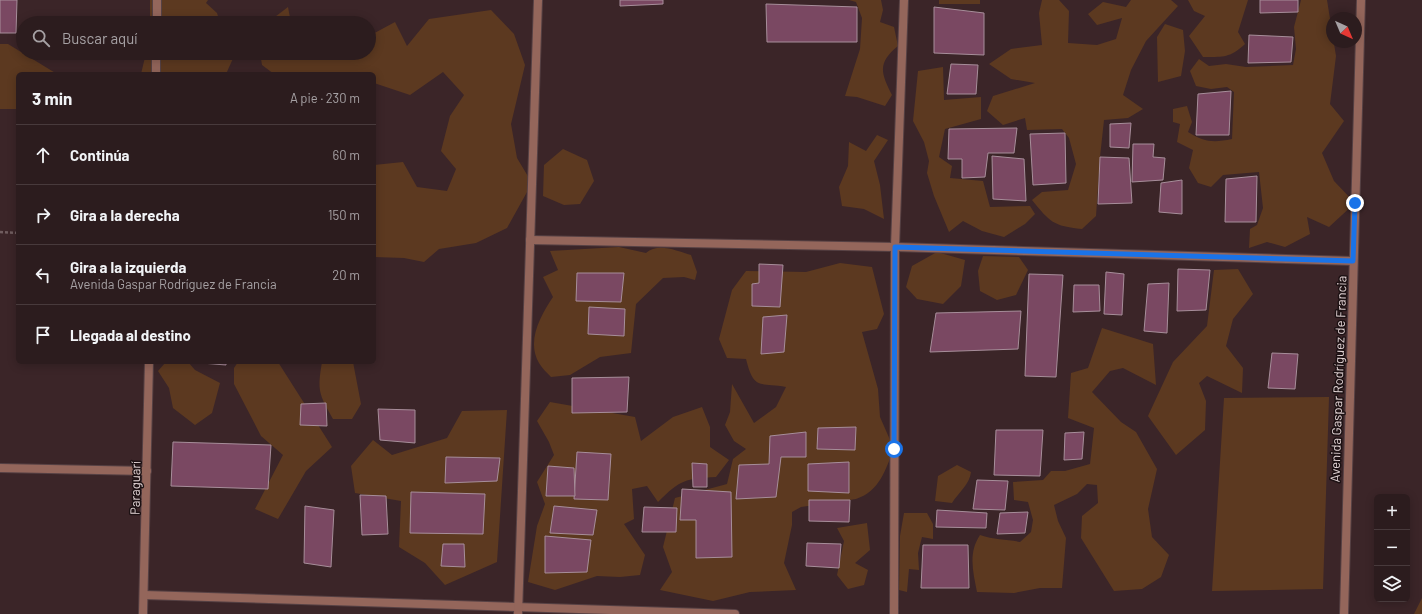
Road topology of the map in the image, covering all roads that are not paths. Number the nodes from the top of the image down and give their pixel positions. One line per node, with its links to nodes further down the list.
1 (158, 0): 5 (street)
2 (538, 0): 8 (street)
3 (904, 0): 9 (street)
4 (1360, 0): 10 (street, Avenida Gaspar Rodríguez de Francia)
5 (157, 16)
6 (156, 60): 7 (street)
7 (156, 72)
8 (530, 240): 9 (street); 15 (street)
9 (895, 247): 10 (street); 18 (street)
10 (1353, 261): 19 (street, Avenida Gaspar Rodríguez de Francia)
11 (149, 364): 13 (street, Paraguarí)
12 (0, 468): 13 (street)
13 (147, 471): 14 (street, Paraguarí)
14 (144, 595): 15 (street); 16 (street, Paraguarí)
15 (518, 611): 17 (street)
16 (143, 614)
17 (735, 614)
18 (894, 614)
19 (1344, 614)

